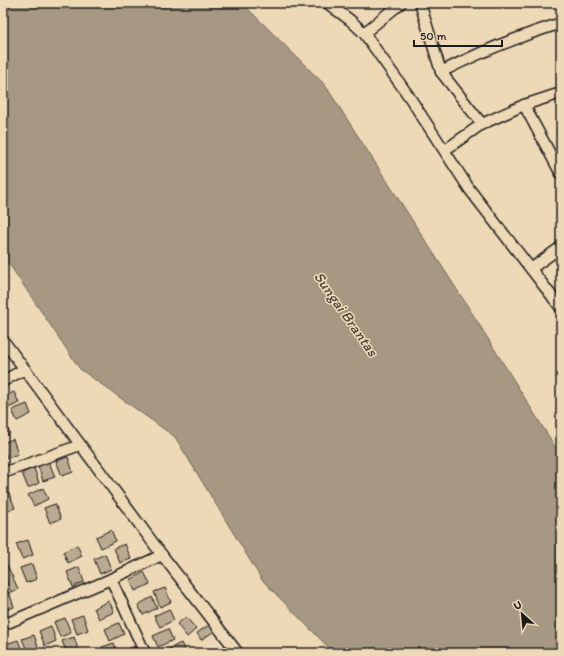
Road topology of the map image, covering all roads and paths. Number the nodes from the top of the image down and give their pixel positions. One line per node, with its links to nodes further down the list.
1 (327, 3): 5 (street)
2 (401, 3): 5 (street)
3 (420, 3): 6 (street)
4 (561, 23): 6 (street)
5 (364, 34): 10 (street)
6 (441, 72): 9 (street)
7 (561, 92): 8 (street)
8 (524, 106): 9 (street); 11 (street)
9 (482, 124): 10 (street)
10 (445, 150): 13 (street)
11 (561, 174)
12 (561, 248): 13 (street)
13 (532, 268): 14 (street)
14 (561, 308)
15 (3, 340): 16 (street)
16 (25, 369): 17 (street); 18 (street)
17 (3, 381)
18 (80, 445): 19 (street); 20 (street)
19 (3, 473)
20 (162, 554): 21 (street); 24 (street)
21 (111, 579): 22 (street); 23 (street)
22 (3, 625)
23 (145, 653)
24 (238, 653)

